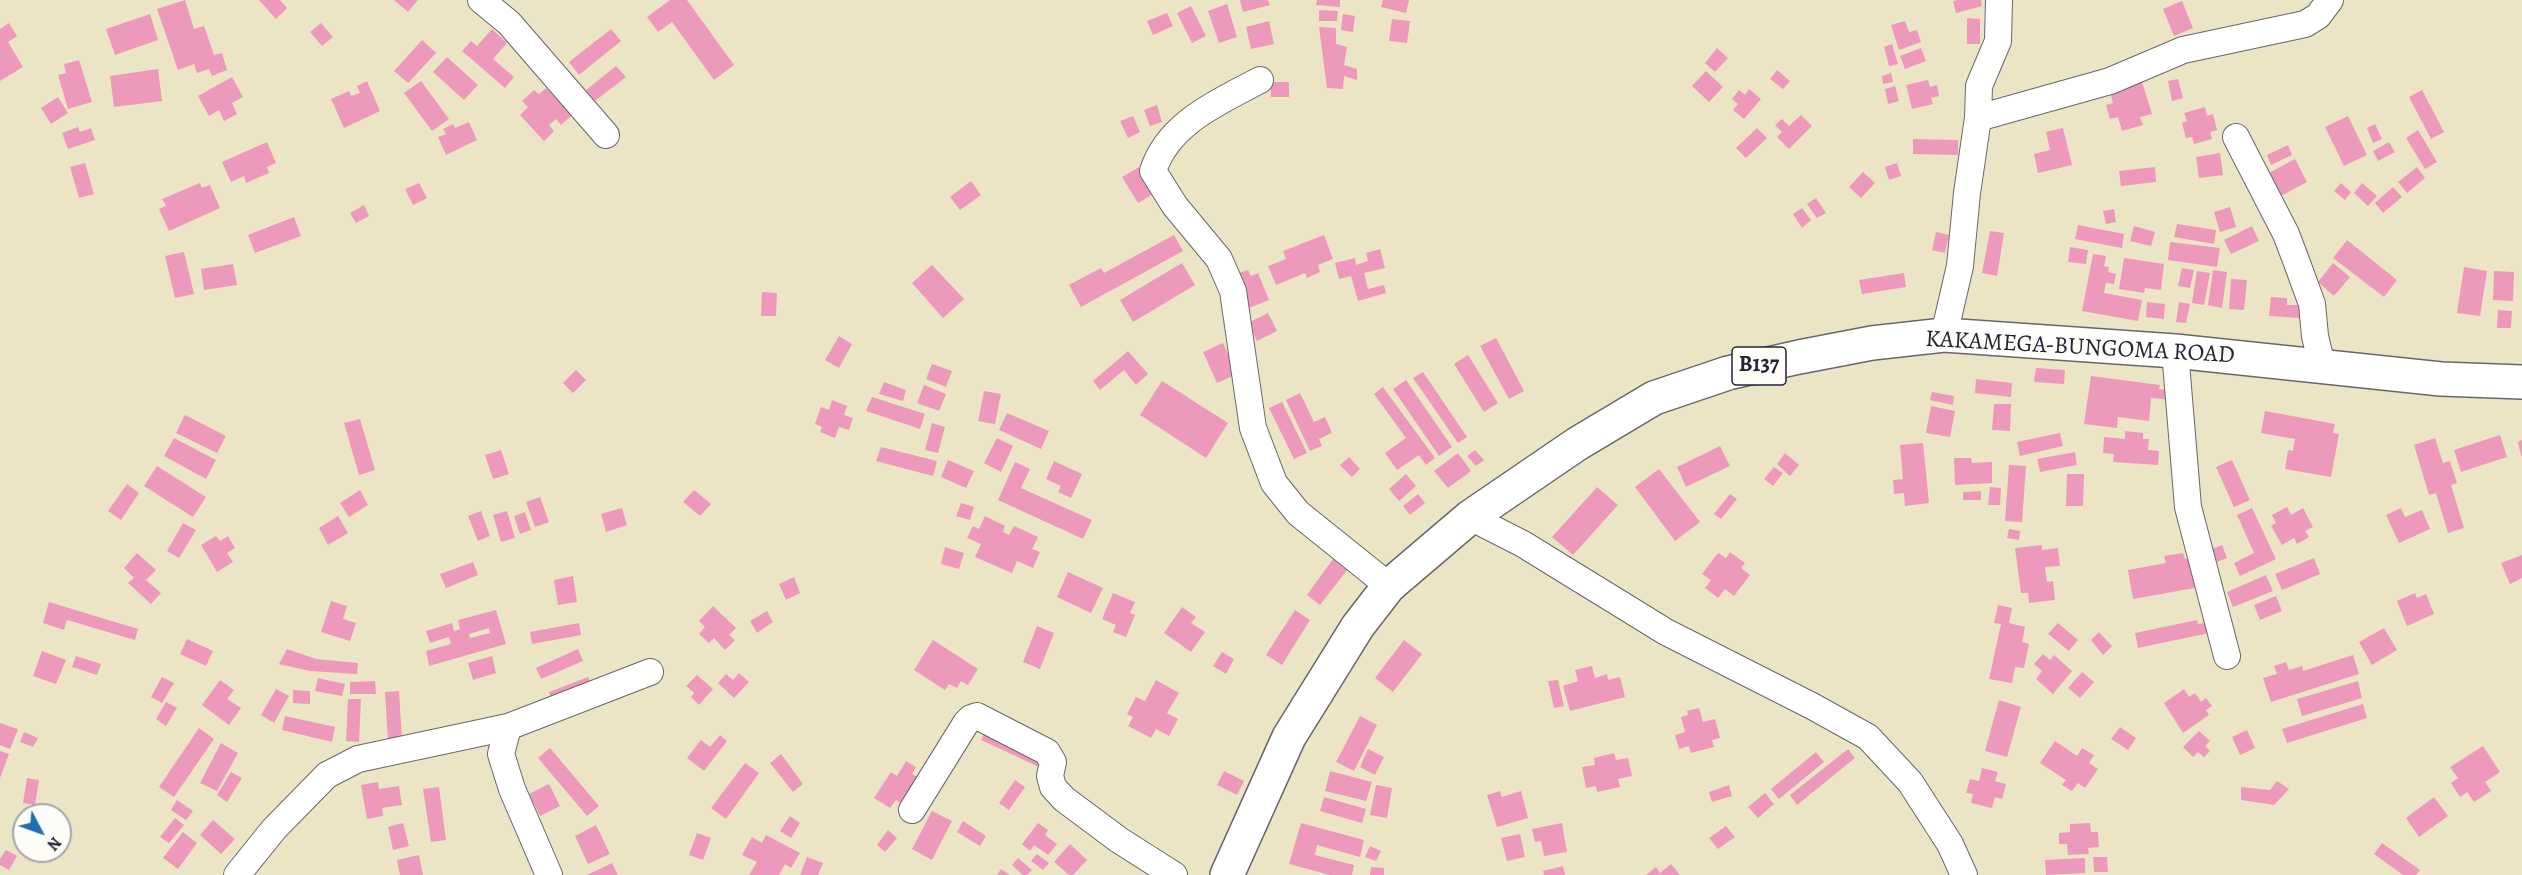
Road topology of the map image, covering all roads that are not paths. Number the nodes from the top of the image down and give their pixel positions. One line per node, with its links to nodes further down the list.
1 (481, 0): 6 (street)
2 (1999, 0): 5 (street)
3 (2330, 0): 5 (street)
4 (1260, 80): 13 (street)
5 (1978, 118): 8 (street)
6 (606, 135)
7 (2236, 137): 10 (street)
8 (1944, 335): 9 (main road, KAKAMEGA-BUNGOMA ROAD / B137); 12 (main road, KAKAMEGA-BUNGOMA ROAD / B137)
9 (2175, 351): 10 (main road, KAKAMEGA-BUNGOMA ROAD / B137); 14 (street)
10 (2322, 366): 11 (main road, KAKAMEGA-BUNGOMA ROAD / B137)
11 (2522, 382)
12 (1470, 517): 13 (main road, KAKAMEGA-BUNGOMA ROAD / B137); 22 (street)
13 (1389, 586): 21 (main road, KAKAMEGA-BUNGOMA ROAD / B137)
14 (2227, 656)
15 (650, 672): 16 (street)
16 (508, 727): 18 (street); 19 (street)
17 (912, 810): 20 (street)
18 (237, 875)
19 (549, 875)
20 (1174, 875)
21 (1227, 875)
22 (1964, 875)

